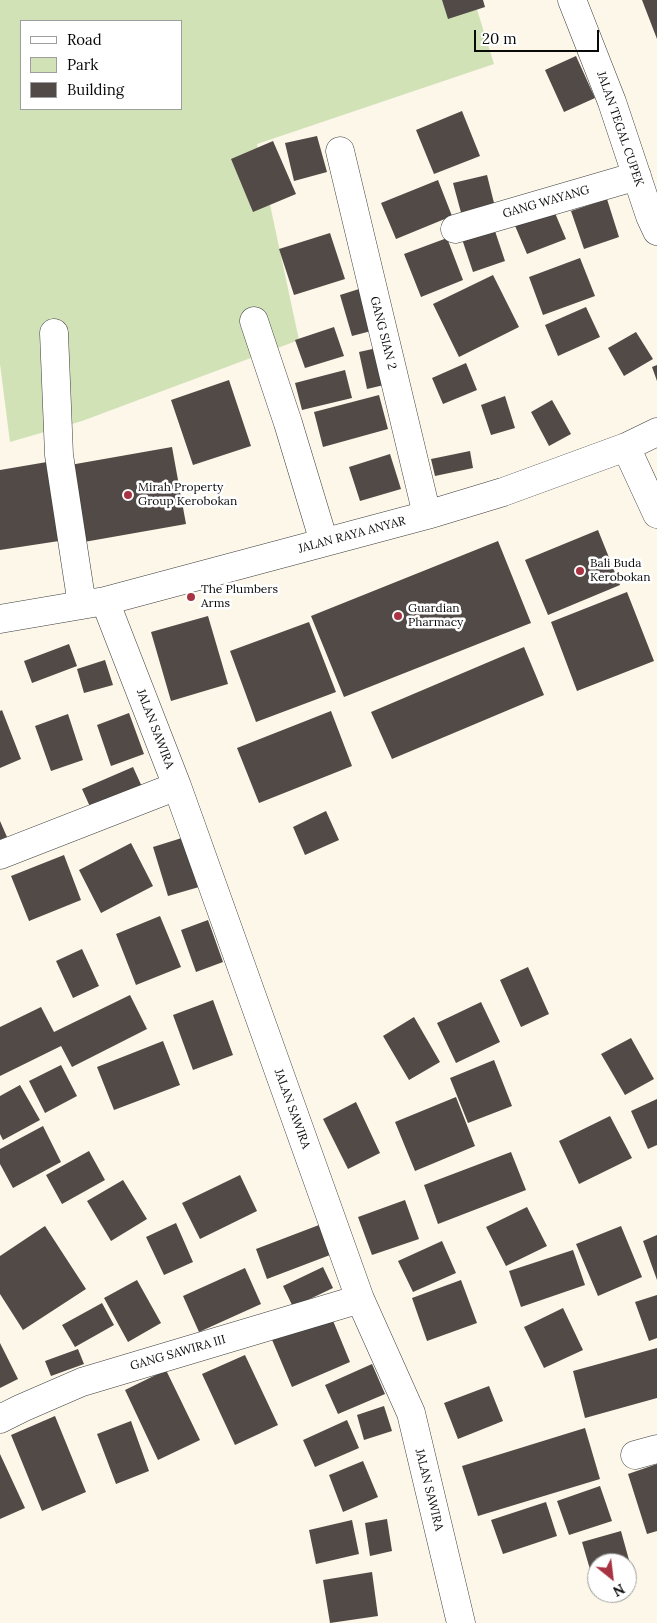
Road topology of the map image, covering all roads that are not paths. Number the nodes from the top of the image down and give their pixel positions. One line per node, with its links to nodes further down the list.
1 (572, 0): 3 (street, JALAN TEGAL CUPEK)
2 (340, 151): 11 (street, GANG SIAN 2)
3 (637, 176): 4 (street, GANG WAYANG); 5 (street, JALAN TEGAL CUPEK)
4 (455, 229)
5 (657, 231)
6 (254, 321): 12 (street)
7 (54, 333): 13 (street, JALAN SAWIRA)
8 (657, 432): 9 (street, JALAN RAYA ANYAR)
9 (626, 447): 10 (street); 11 (street, JALAN RAYA ANYAR)
10 (657, 514)
11 (427, 515): 12 (street, JALAN RAYA ANYAR)
12 (324, 542): 13 (street, JALAN RAYA ANYAR)
13 (94, 603): 14 (street, JALAN RAYA ANYAR); 15 (street, JALAN SAWIRA)
14 (0, 619)
15 (177, 786): 16 (street); 17 (street, JALAN SAWIRA)
16 (0, 855)
17 (360, 1300): 18 (street, GANG SAWIRA III); 19 (street, JALAN SAWIRA)
18 (0, 1419)
19 (461, 1623)

